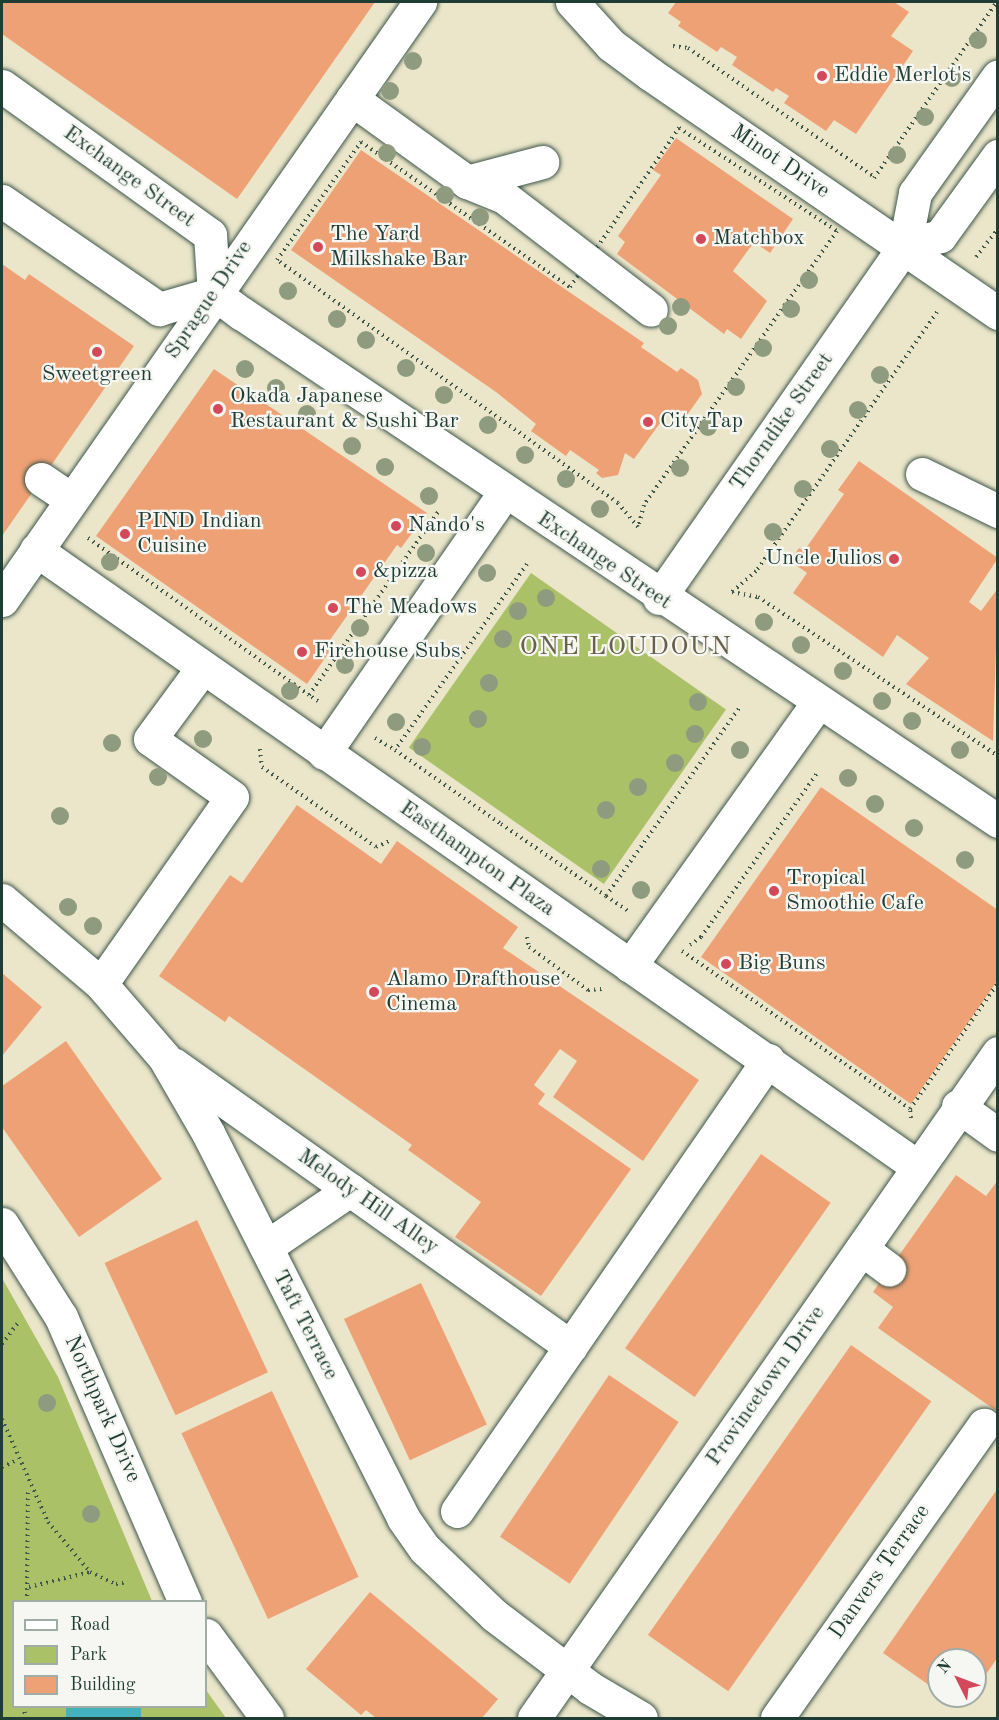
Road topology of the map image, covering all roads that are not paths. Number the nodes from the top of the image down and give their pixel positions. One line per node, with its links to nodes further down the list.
1 (420, 2): 5 (street, Sprague Drive)
2 (572, 2): 10 (street, Minot Drive)
3 (998, 76): 10 (street, Thorndike Street)
4 (2, 86): 11 (street, Exchange Street)
5 (352, 99): 8 (street); 11 (street, Sprague Drive)
6 (998, 156): 10 (street)
7 (542, 162): 8 (street)
8 (467, 182): 12 (street)
9 (2, 201): 11 (street)
10 (905, 245): 13 (street, Minot Drive); 20 (street, Thorndike Street)
11 (214, 293): 16 (street, Exchange Street); 17 (street, Sprague Drive)
12 (651, 310)
13 (998, 313)
14 (922, 474): 18 (street)
15 (41, 479): 17 (street)
16 (504, 493): 20 (street, Exchange Street); 24 (street)
17 (71, 499): 19 (street, Sprague Drive)
18 (998, 511)
19 (36, 549): 21 (street, Sprague Drive); 22 (street, Easthampton Plaza)
20 (659, 598): 23 (street, Exchange Street)
21 (2, 600)
22 (203, 667): 24 (street, Easthampton Plaza); 28 (street)
23 (817, 704): 25 (street, Exchange Street); 27 (street)
24 (324, 753): 27 (street, Easthampton Plaza)
25 (998, 821)
26 (2, 900): 28 (street, Taft Terrace)
27 (630, 966): 31 (street, Easthampton Plaza)
28 (101, 984): 30 (street, Taft Terrace)
29 (998, 1053): 32 (street, Provincetown Drive)
30 (164, 1057): 35 (street, Melody Hill Alley); 37 (street, Taft Terrace)
31 (768, 1060): 34 (street, Easthampton Plaza); 40 (street)
32 (958, 1106): 33 (street); 34 (street, Provincetown Drive)
33 (998, 1135)
34 (918, 1167): 38 (street, Provincetown Drive)
35 (350, 1190): 37 (street); 40 (street, Melody Hill Alley)
36 (2, 1224): 43 (street, Northpark Drive)
37 (266, 1247): 45 (street, Taft Terrace)
38 (862, 1249): 39 (street); 45 (street, Provincetown Drive)
39 (890, 1269)
40 (571, 1347): 42 (street)
41 (984, 1425): 49 (street, Danvers Terrace)
42 (457, 1511)
43 (184, 1600)
44 (207, 1636): 46 (street)
45 (567, 1670): 47 (street, Provincetown Drive); 48 (street, Taft Terrace)
46 (267, 1719)
47 (534, 1719)
48 (641, 1719)
49 (777, 1719)

